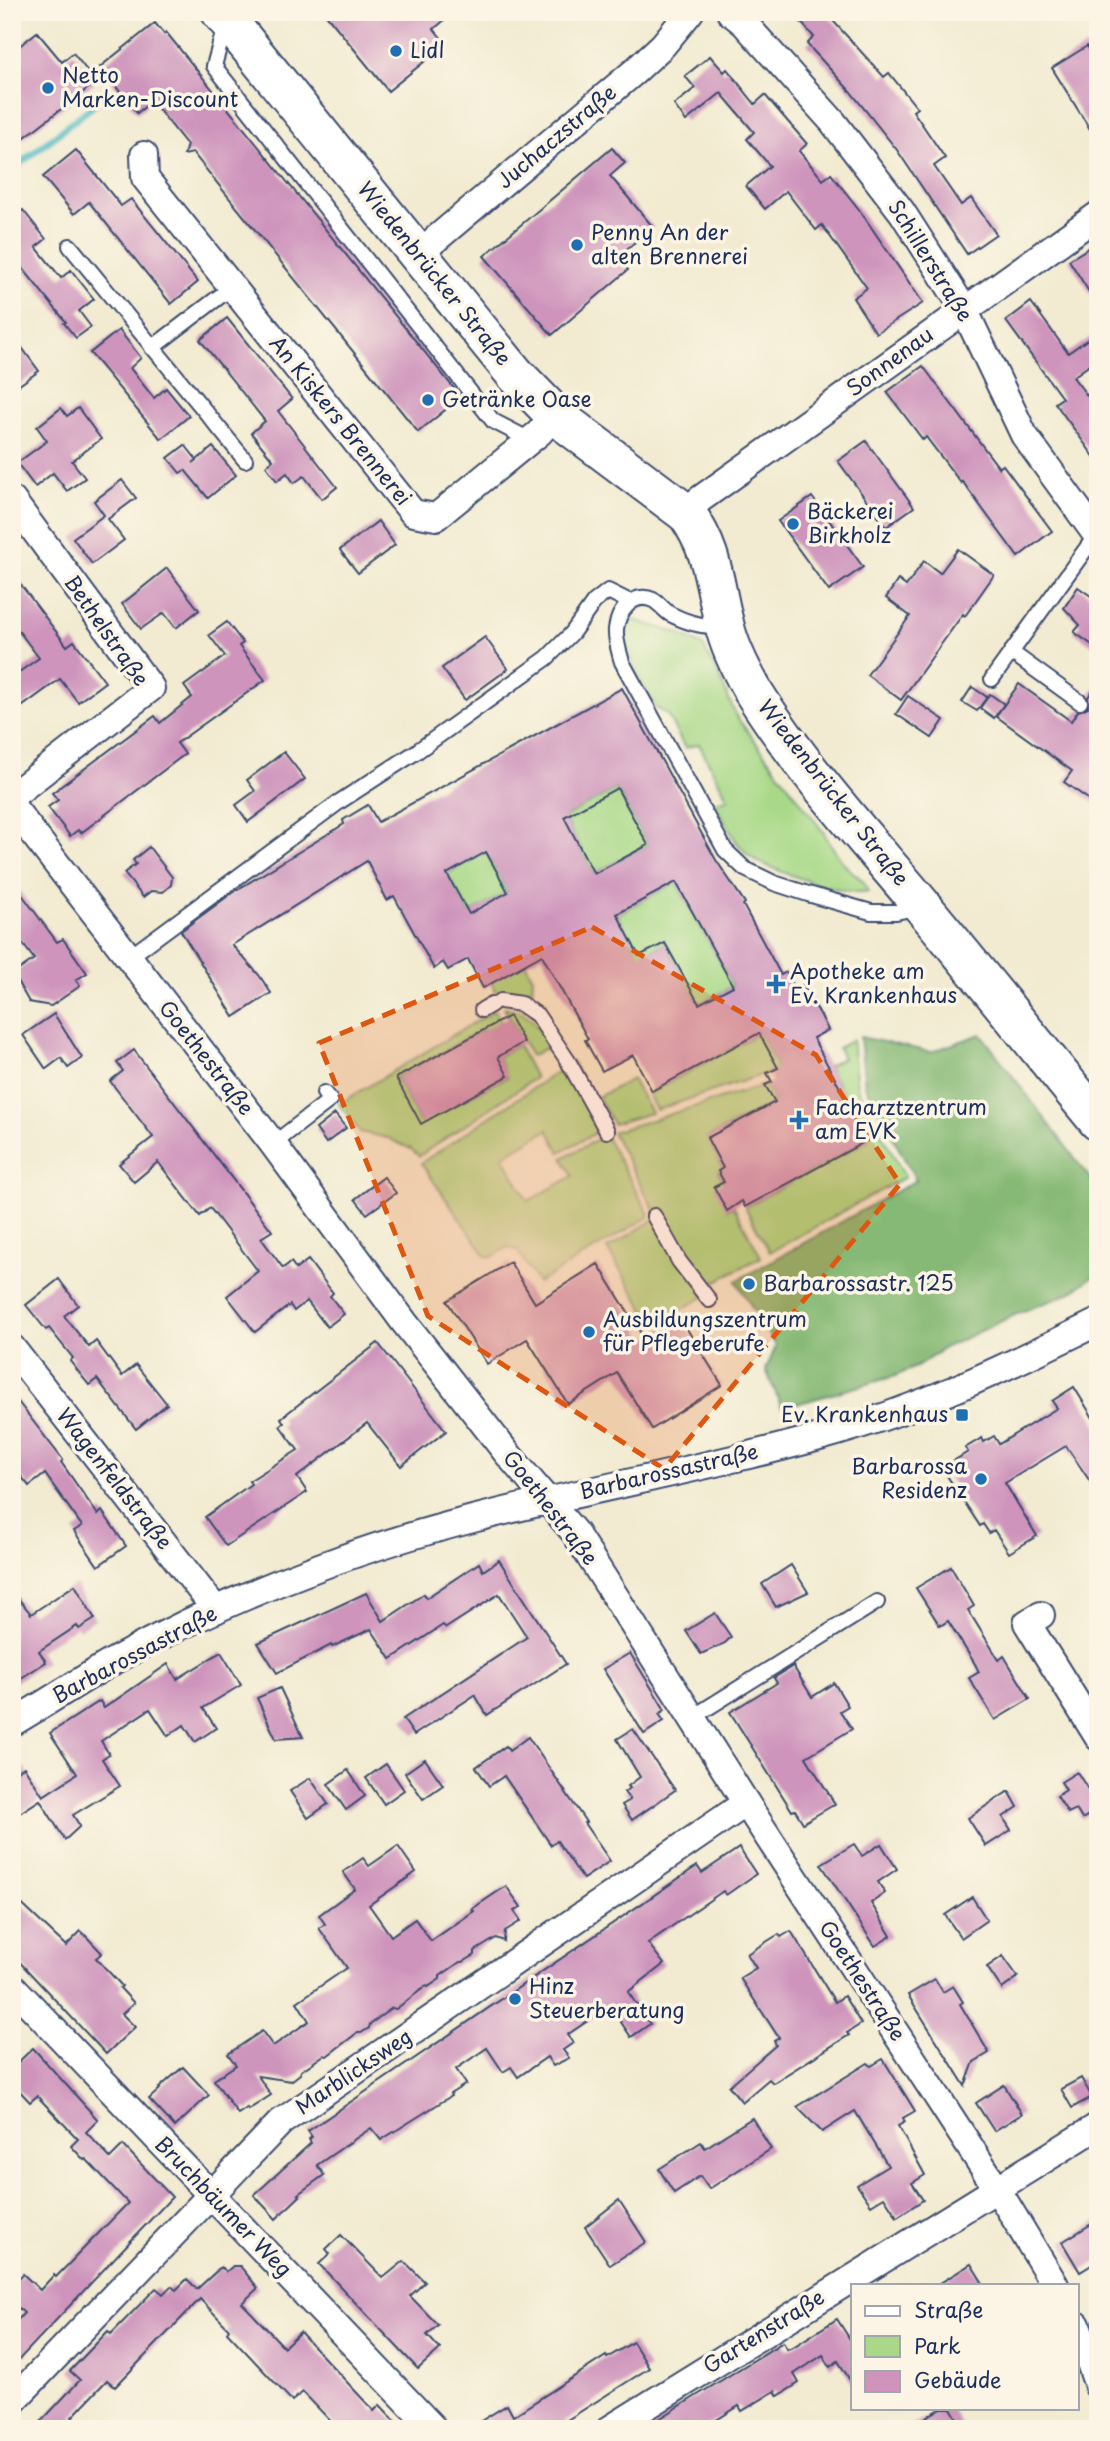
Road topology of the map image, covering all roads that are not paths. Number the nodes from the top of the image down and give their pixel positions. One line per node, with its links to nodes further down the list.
1 (690, 12): 7 (street, Juchaczstraße)
2 (730, 12): 9 (street, Schillerstraße)
3 (224, 15): 7 (street, Wiedenbrücker Straße); 11 (lane)
4 (144, 155): 8 (street, An Kiskers Brennerei)
5 (1098, 215): 9 (street, Sonnenau)
6 (70, 246): 10 (lane)
7 (417, 255): 11 (street, Wiedenbrücker Straße)
8 (232, 288): 10 (lane); 11 (street, An Kiskers Brennerei)
9 (964, 309): 14 (street, Sonnenau); 15 (street, Schillerstraße)
10 (152, 348): 12 (lane)
11 (542, 428): 14 (street, Wiedenbrücker Straße)
12 (245, 460)
13 (12, 500): 21 (street, Bethelstraße)
14 (687, 514): 17 (street, Wiedenbrücker Straße)
15 (1097, 536): 18 (lane, Schillerstraße)
16 (625, 607): 17 (lane); 23 (lane); 24 (lane)
17 (724, 625): 23 (street, Wiedenbrücker Straße)
18 (1011, 652): 19 (lane, Schillerstraße); 20 (lane)
19 (992, 679)
20 (1080, 702)
21 (12, 796)
22 (12, 806): 24 (street, Goethestraße)
23 (923, 907): 27 (street, Wiedenbrücker Straße)
24 (128, 958): 29 (street, Goethestraße)
25 (492, 1005): 28 (lane)
26 (324, 1093): 29 (lane)
27 (1098, 1121)
28 (607, 1131)
29 (273, 1144): 34 (street, Goethestraße)
30 (654, 1216): 31 (lane)
31 (709, 1300)
32 (1098, 1322): 34 (street, Barbarossastraße)
33 (12, 1348): 36 (street, Wagenfeldstraße)
34 (548, 1499): 36 (street, Barbarossastraße); 38 (street, Goethestraße)
35 (877, 1602): 38 (lane)
36 (216, 1610): 39 (street, Barbarossastraße)
37 (1041, 1615): 40 (street)
38 (693, 1717): 41 (street, Goethestraße)
39 (12, 1723)
40 (1098, 1737)
41 (746, 1802): 44 (street, Goethestraße); 45 (street, Marblicksweg)
42 (12, 1986): 45 (street, Bruchbäumer Weg)
43 (1098, 2126): 44 (street, Gartenstraße)
44 (996, 2187): 46 (street, Goethestraße); 51 (street, Gartenstraße)
45 (211, 2193): 49 (street, Marblicksweg); 50 (street, Bruchbäumer Weg)
46 (1054, 2284)
47 (1078, 2328): 48 (street)
48 (1098, 2386)
49 (12, 2402)
50 (434, 2429)
51 (610, 2429)

